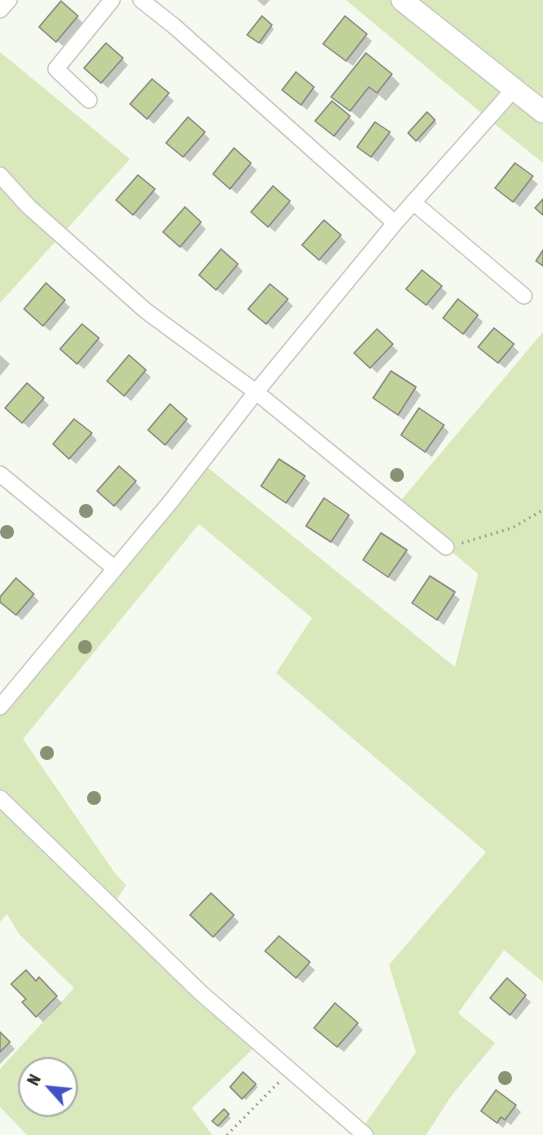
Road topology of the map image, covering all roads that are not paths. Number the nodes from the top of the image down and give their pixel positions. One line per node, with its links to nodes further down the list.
1 (9, 0): 5 (street)
2 (112, 0): 7 (street)
3 (141, 0): 11 (street)
4 (402, 0): 6 (main road)
5 (0, 10)
6 (514, 88): 8 (main road); 10 (street)
7 (89, 100)
8 (543, 112)
9 (0, 175): 13 (street)
10 (413, 202): 11 (street); 12 (street)
11 (395, 223): 13 (street)
12 (524, 296)
13 (256, 392): 15 (street); 16 (street)
14 (0, 474): 16 (street)
15 (446, 548)
16 (113, 567): 17 (street)
17 (0, 706)
18 (0, 798): 19 (street)
19 (365, 1135)

